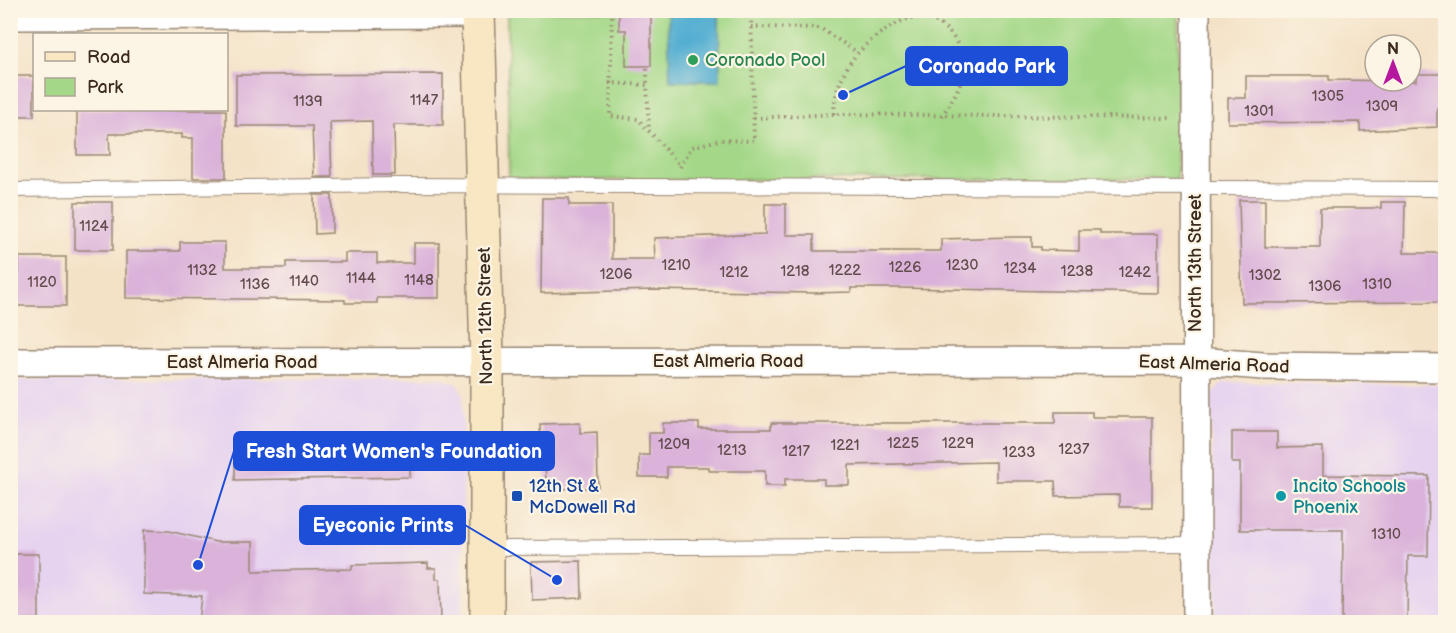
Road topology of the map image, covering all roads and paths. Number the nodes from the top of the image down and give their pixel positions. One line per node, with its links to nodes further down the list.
1 (532, 10): 6 (path)
2 (612, 10): 13 (path)
3 (751, 10): 10 (path)
4 (913, 10): 9 (path)
5 (1196, 10): 23 (street, North 13th Street)
6 (489, 12): 7 (street); 22 (street, North 12th Street)
7 (117, 14): 8 (street)
8 (10, 16)
9 (913, 18): 11 (path); 16 (path)
10 (751, 27): 11 (path); 17 (path)
11 (857, 52): 15 (path)
12 (647, 69): 14 (path)
13 (609, 84): 14 (path); 19 (path)
14 (647, 85): 19 (path)
15 (834, 114): 16 (path); 17 (path)
16 (942, 117): 18 (path)
17 (754, 118): 20 (path)
18 (1175, 118)
19 (649, 131): 20 (path)
20 (679, 164): 21 (path)
21 (680, 174)
22 (482, 188): 23 (lane); 25 (lane); 26 (street, North 12th Street)
23 (1195, 189): 24 (lane); 27 (street, North 13th Street)
24 (1446, 189)
25 (10, 190)
26 (487, 361): 27 (street, East Almeria Road); 28 (street, East Almeria Road); 31 (street, North 12th Street)
27 (1196, 361): 29 (street, East Almeria Road); 30 (street, North 13th Street)
28 (10, 362)
29 (1446, 368)
30 (1198, 544): 31 (lane); 33 (street, North 13th Street)
31 (487, 548): 32 (street, North 12th Street)
32 (487, 622)
33 (1197, 622)

